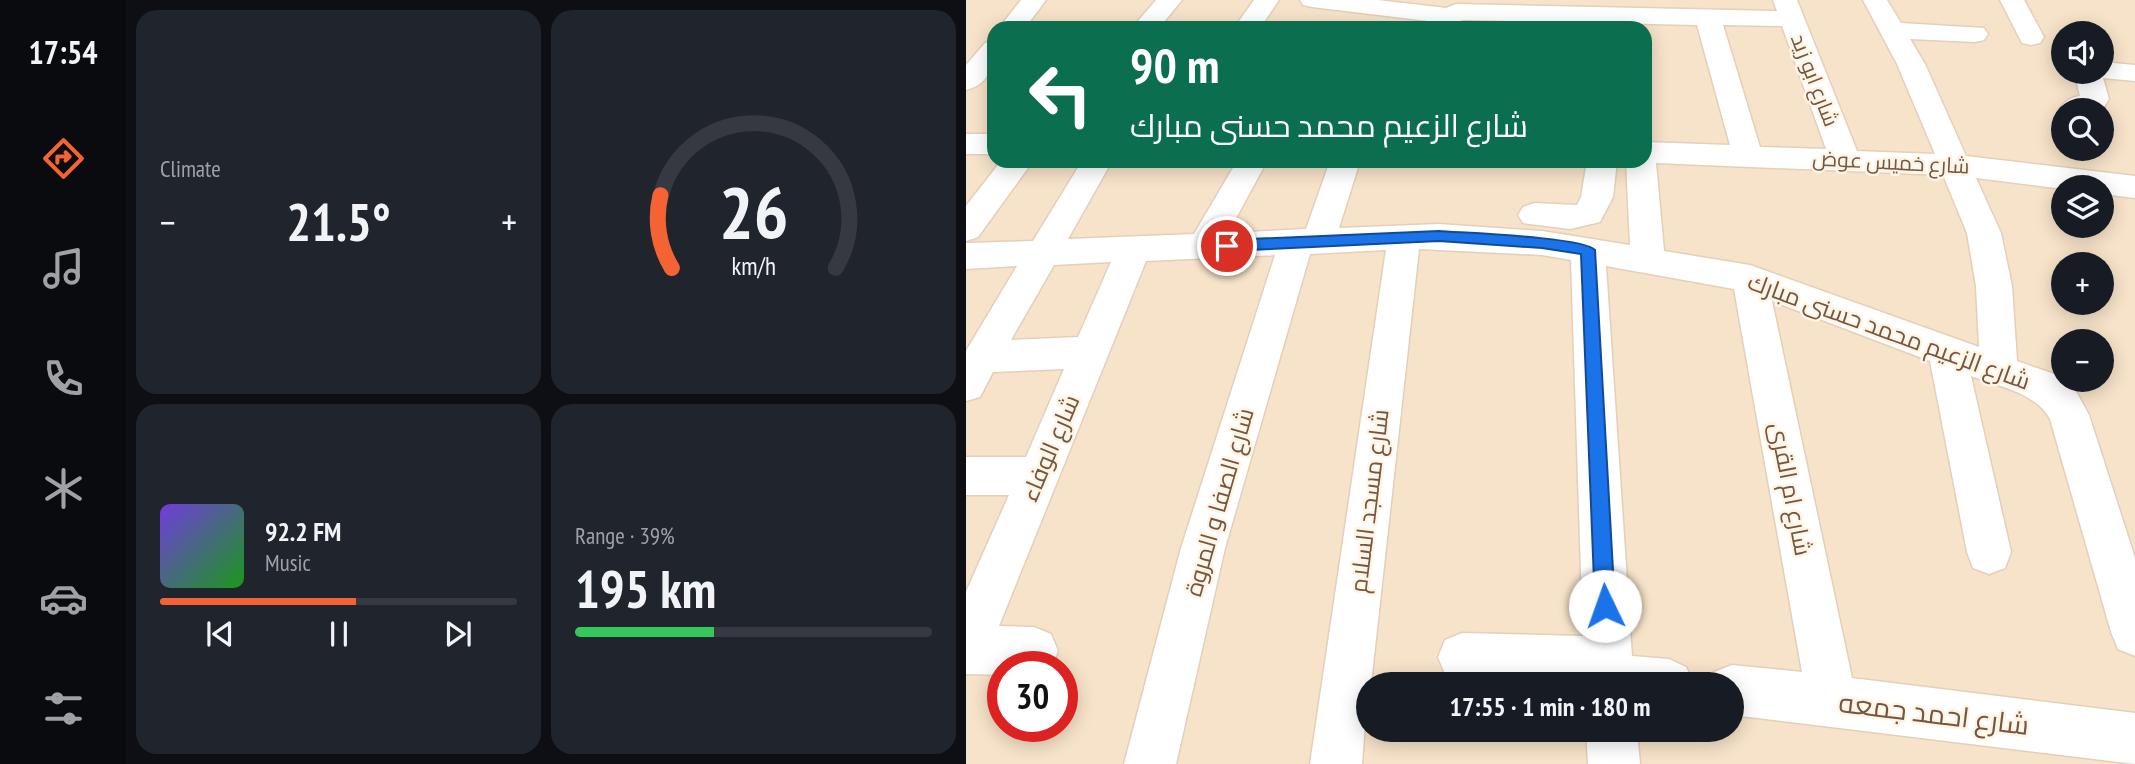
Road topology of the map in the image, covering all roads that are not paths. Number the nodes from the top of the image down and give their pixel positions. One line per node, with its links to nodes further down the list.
1 (1034, 0): 13 (street)
2 (1170, 0): 14 (street)
3 (1268, 0): 15 (street)
4 (1312, 0): 7 (street)
5 (1875, 0): 17 (street)
6 (2011, 0): 19 (street)
7 (1347, 1): 10 (street); 16 (street)
8 (1584, 7): 10 (street); 11 (street)
9 (1788, 10): 12 (street); 30 (street, شارع ابو زيد)
10 (1454, 14)
11 (1644, 15): 12 (street)
12 (1708, 18): 29 (street)
13 (1018, 21)
14 (1151, 21)
15 (1252, 21)
16 (1335, 21)
17 (1892, 30): 18 (street); 32 (street)
18 (1975, 34)
19 (2031, 37)
20 (966, 48): 21 (street)
21 (987, 49)
22 (987, 57): 25 (street)
23 (2114, 71): 24 (street)
24 (2135, 73)
25 (966, 82)
26 (966, 144): 27 (street)
27 (987, 144)
28 (1652, 152): 29 (street, شارع خميس عوض)
29 (1748, 156): 30 (street, شارع خميس عوض)
30 (1845, 159): 32 (street, شارع خميس عوض)
31 (2100, 161): 39 (street)
32 (1956, 164): 39 (street, شارع خميس عوض); 54 (street)
33 (1013, 168): 41 (street)
34 (1093, 168): 47 (street)
35 (1248, 168): 45 (street)
36 (1342, 168): 44 (street, شارع الصفا و المروة)
37 (1601, 168): 42 (street)
38 (1641, 168): 49 (street)
39 (2122, 186)
40 (1534, 215): 42 (street)
41 (966, 229)
42 (1588, 232): 43 (street, شارع الزعيم محمد حسنى مبارك); 49 (street, شارع الزعيم محمد حسنى مبارك); 63 (street)
43 (1404, 239): 44 (street, شارع الزعيم محمد حسنى مبارك); 69 (street, شارع مسجد السلام)
44 (1307, 242): 45 (street, شارع الزعيم محمد حسنى مبارك); 68 (street, شارع الصفا و المروة)
45 (1203, 246): 46 (street, شارع الزعيم محمد حسنى مبارك)
46 (1134, 249): 47 (street, شارع الزعيم محمد حسنى مبارك); 52 (street, شارع الوفاء)
47 (1044, 253): 48 (street, شارع الزعيم محمد حسنى مبارك); 53 (street)
48 (966, 256)
49 (1648, 260): 50 (street, شارع الزعيم محمد حسنى مبارك)
50 (1750, 278): 51 (street, شارع الزعيم محمد حسنى مبارك); 65 (street, شارع ام القرى)
51 (1947, 351): 54 (street, شارع الزعيم محمد حسنى مبارك); 57 (street)
52 (1091, 352): 53 (street); 56 (street, شارع الوفاء)
53 (974, 371)
54 (1999, 371): 58 (street, شارع الزعيم محمد حسنى مبارك)
55 (966, 476): 56 (street)
56 (1038, 476): 59 (street, شارع الوفاء)
57 (1989, 552)
58 (2135, 632)
59 (966, 649): 60 (street)
60 (1034, 651)
61 (1462, 657): 62 (street)
62 (1584, 672)
63 (1608, 672)
64 (1744, 691): 65 (street, شارع احمد جمعه)
65 (1832, 700): 66 (street, شارع احمد جمعه)
66 (2135, 739)
67 (1613, 742): 70 (street)
68 (1150, 764)
69 (1336, 764)
70 (1614, 764)

